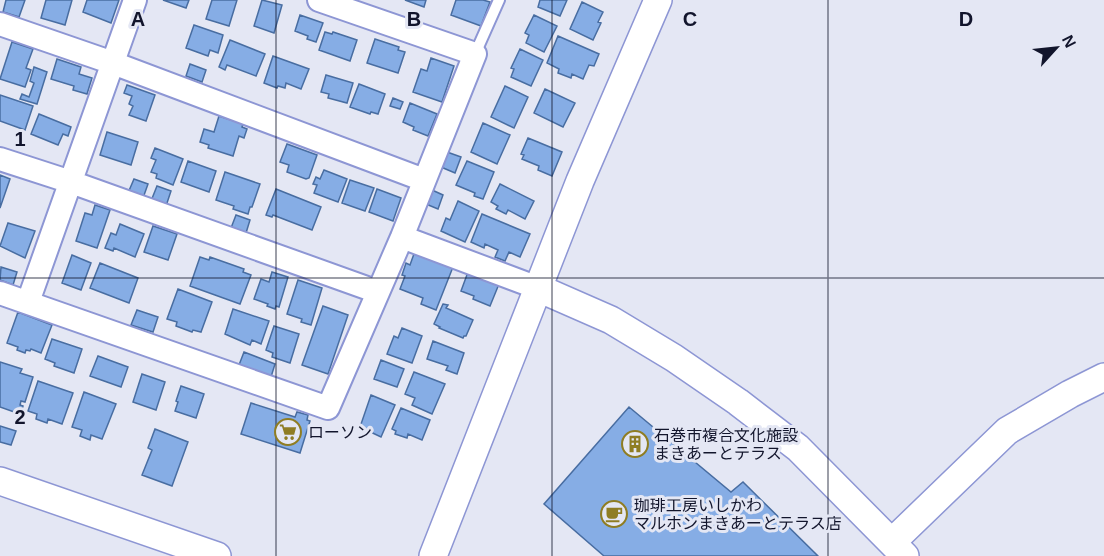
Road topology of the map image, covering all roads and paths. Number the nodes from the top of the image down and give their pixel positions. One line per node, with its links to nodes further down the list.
1 (135, 0): 7 (street)
2 (319, 0): 6 (street)
3 (499, 0): 6 (lane)
4 (657, 0): 12 (street)
5 (0, 24): 7 (street)
6 (475, 54): 9 (street)
7 (113, 63): 9 (street); 10 (street)
8 (0, 159): 10 (street)
9 (424, 180): 11 (street)
10 (71, 182): 13 (street); 15 (street)
11 (402, 237): 12 (street); 13 (street)
12 (538, 288): 18 (street); 20 (street)
13 (378, 292): 15 (street)
14 (0, 293): 15 (street)
15 (28, 302)
16 (1104, 377): 18 (street)
17 (0, 481): 19 (street)
18 (899, 549)
19 (217, 556)
20 (433, 556)

